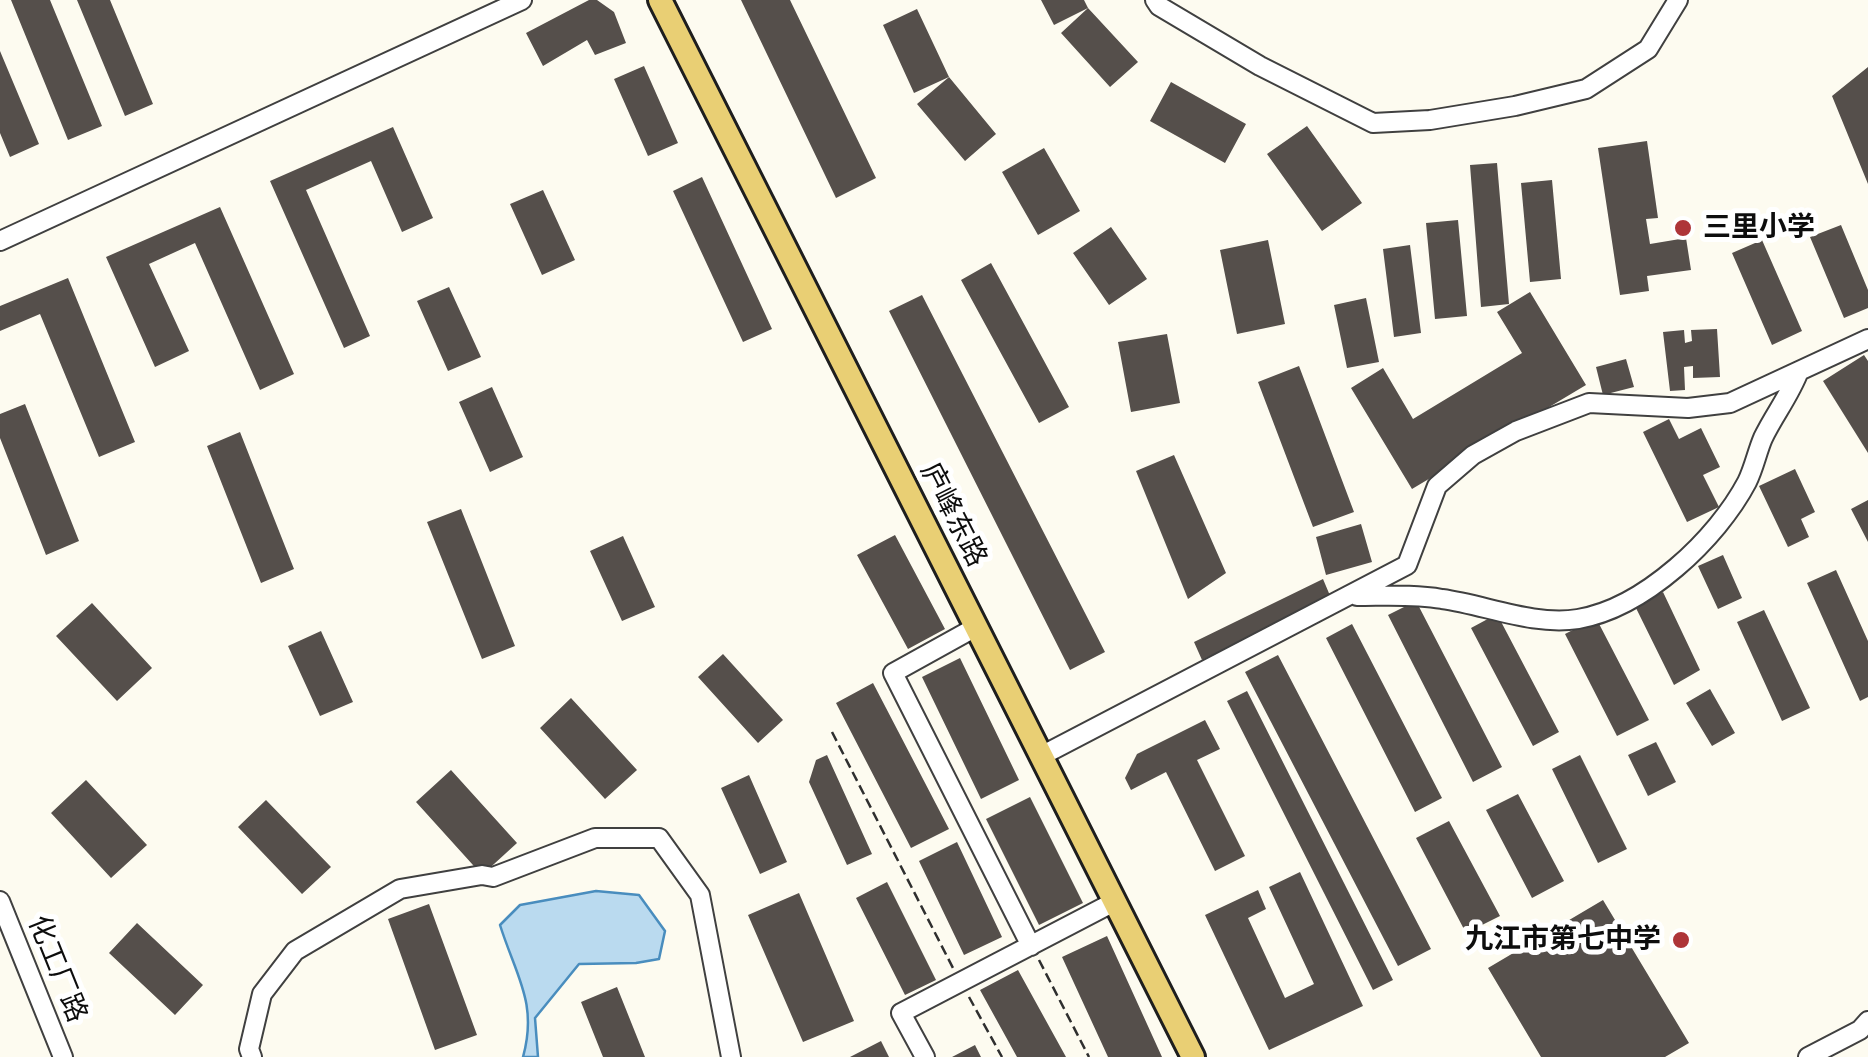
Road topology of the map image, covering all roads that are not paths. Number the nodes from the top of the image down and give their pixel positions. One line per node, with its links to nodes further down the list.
1 (522, 0): 5 (street)
2 (660, 0): 9 (main road, 庐峰东路)
3 (1155, 0): 4 (street)
4 (1678, 0)
5 (0, 241)
6 (1868, 339): 7 (street)
7 (1800, 371): 8 (street); 8 (street)
8 (1352, 596): 10 (street)
9 (976, 628): 10 (main road, 庐峰东路); 13 (street)
10 (1040, 756): 12 (main road, 庐峰东路)
11 (0, 902): 15 (street, 化工厂路)
12 (1114, 902): 13 (street); 19 (main road, 庐峰东路)
13 (1031, 946): 18 (street)
14 (1868, 1021): 20 (street)
15 (63, 1057)
16 (252, 1057): 17 (street)
17 (731, 1057)
18 (925, 1057)
19 (1193, 1057)
20 (1808, 1057)

